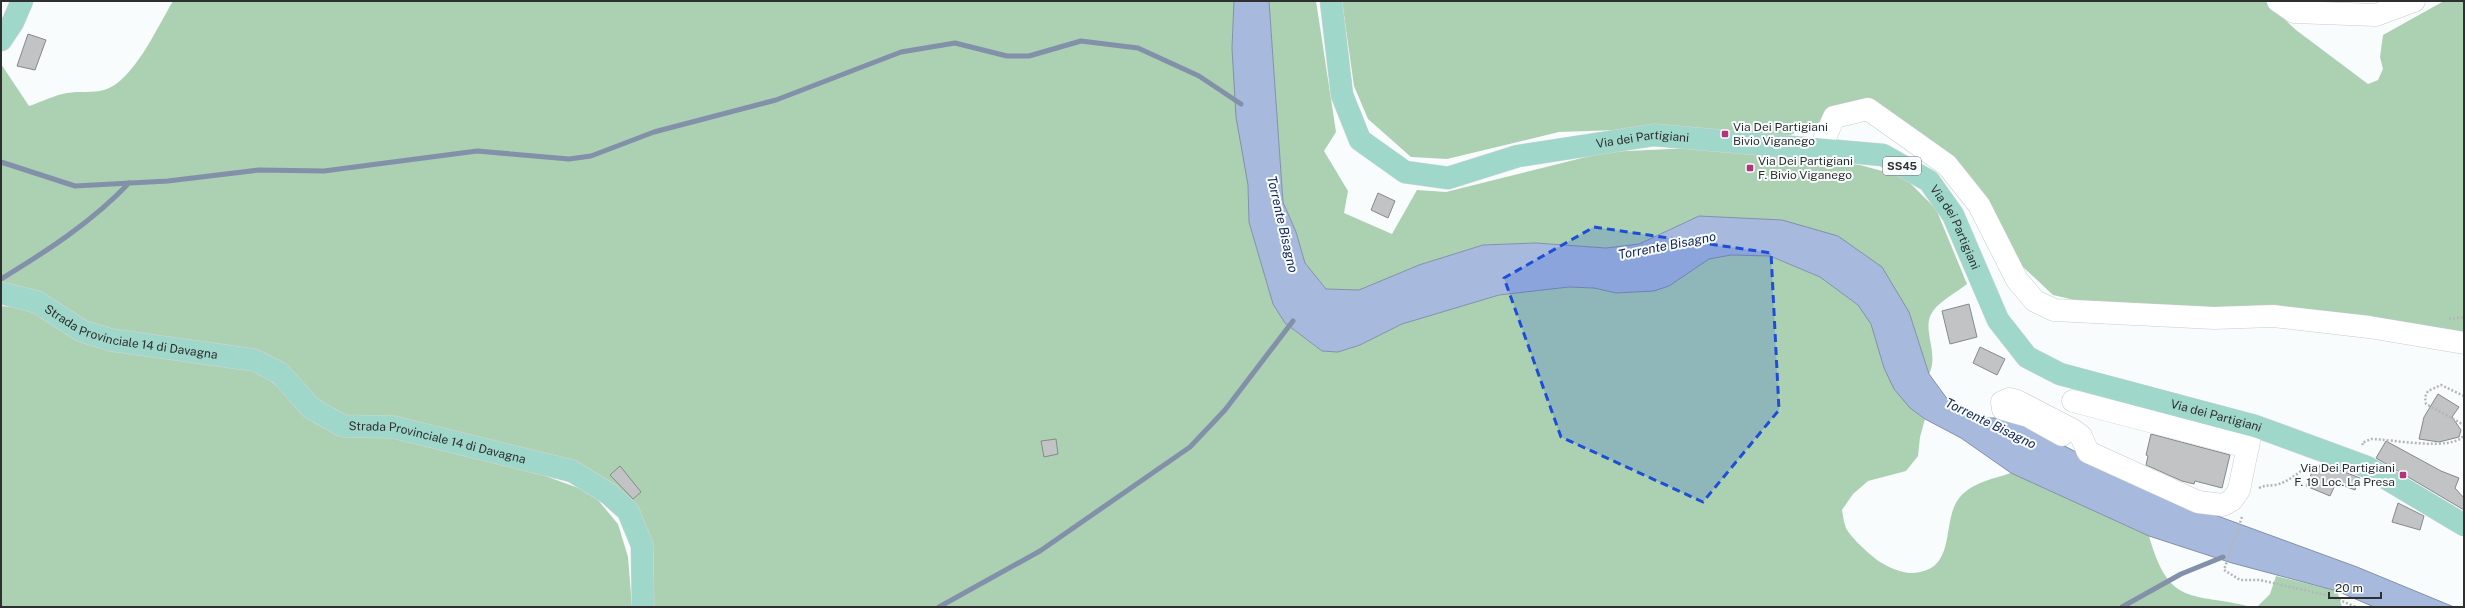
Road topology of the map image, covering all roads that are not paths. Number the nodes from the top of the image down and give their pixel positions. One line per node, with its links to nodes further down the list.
1 (22, 1): 5 (main road)
2 (1331, 1): 6 (main road, Via dei Partigiani / SS45)
3 (2278, 1): 4 (street)
4 (2414, 1)
5 (1, 40)
6 (1820, 149): 8 (street); 10 (main road, Via dei Partigiani / SS45)
7 (1, 293): 14 (main road, Strada Provinciale 14 di Davagna)
8 (2464, 343)
9 (2073, 401): 12 (street)
10 (2252, 426): 12 (street); 13 (main road, Via dei Partigiani / SS45)
11 (2062, 435): 12 (street)
12 (2248, 447)
13 (2464, 525)
14 (643, 607)

